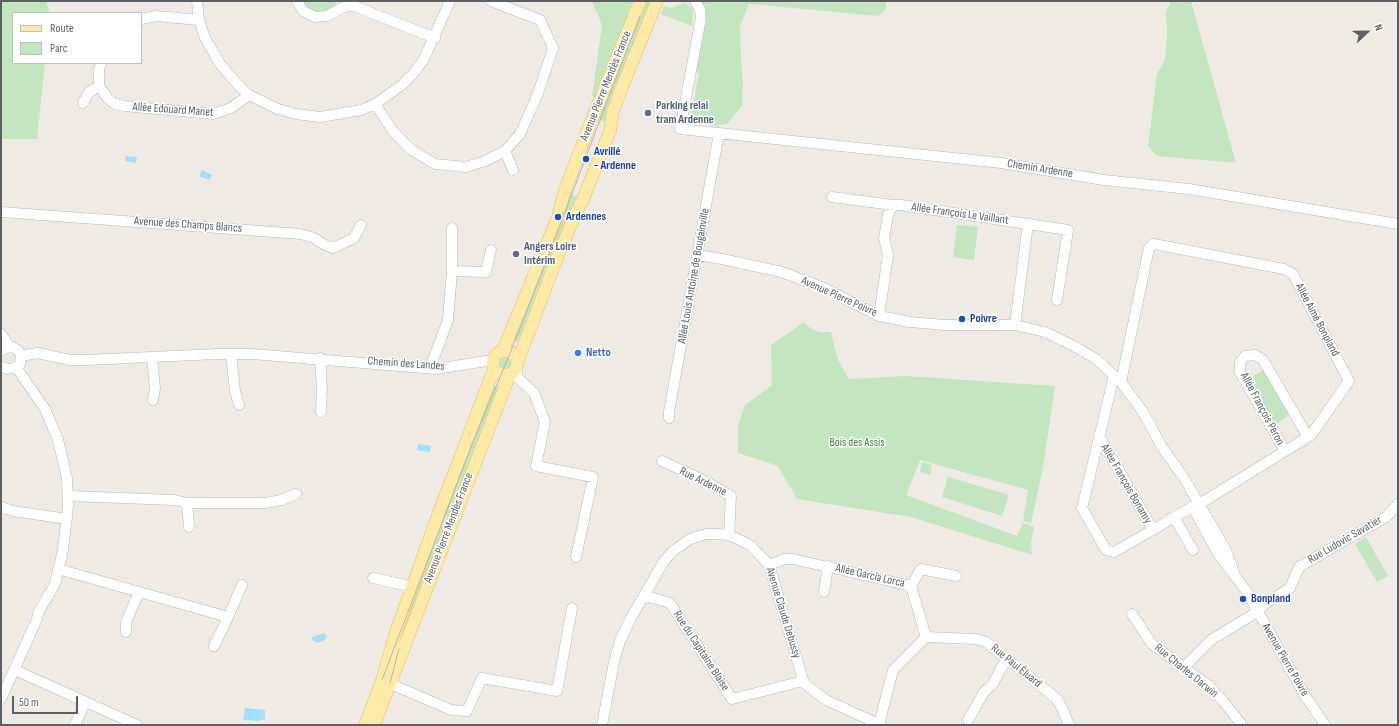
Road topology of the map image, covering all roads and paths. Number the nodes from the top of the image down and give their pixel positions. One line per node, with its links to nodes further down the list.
1 (197, 1): 9 (street)
2 (296, 1): 10 (street)
3 (450, 1): 10 (street)
4 (490, 1): 17 (street)
5 (640, 1): 34 (main road, Avenue Pierre Mendès France)
6 (657, 1): 43 (main road, Avenue Pierre Mendès France)
7 (695, 1): 16 (street, Chemin Ardenne)
8 (142, 19): 9 (street)
9 (199, 20): 13 (street)
10 (435, 38): 15 (street)
11 (101, 64): 12 (street)
12 (100, 86): 13 (street, Allée Edouard Manet); 14 (street)
13 (249, 95): 15 (street)
14 (83, 103)
15 (375, 104): 17 (street)
16 (719, 133): 23 (street, Chemin Ardenne); 27 (street, Allée Louis Antoine de Bougainville)
17 (505, 151): 18 (street)
18 (513, 170)
19 (832, 197): 20 (street, Allée François Le Vaillant)
20 (893, 206): 22 (street, Allée François Le Vaillant); 30 (street)
21 (1, 212): 24 (street, Avenue des Champs Blancs)
22 (1028, 224): 29 (street, Allée François Le Vaillant); 31 (street)
23 (1398, 224)
24 (362, 225)
25 (452, 228): 28 (street)
26 (492, 250): 28 (street)
27 (698, 255): 30 (street, Avenue Pierre Poivre); 48 (street, Allée Louis Antoine de Bougainville)
28 (452, 271): 42 (street)
29 (1057, 300)
30 (879, 316): 31 (street, Avenue Pierre Poivre)
31 (1015, 325): 44 (street, Avenue Pierre Poivre)
32 (1, 334): 33 (street)
33 (6, 349): 36 (street)
34 (503, 350): 39 (main road); 43 (main road)
35 (231, 354): 37 (street, Chemin des Landes); 38 (street, Chemin des Landes); 46 (street)
36 (21, 356): 37 (street, Chemin des Landes); 41 (street)
37 (152, 357): 45 (street)
38 (320, 358): 42 (street, Chemin des Landes); 47 (street)
39 (493, 365): 42 (street, Chemin des Landes); 43 (main road); 73 (main road, Avenue Pierre Mendès France)
40 (1, 366): 41 (street)
41 (16, 368): 54 (street)
42 (430, 368)
43 (514, 368): 65 (street); 88 (main road, Avenue Pierre Mendès France)
44 (1117, 379): 49 (street, Allée François Bonamy); 50 (street, Allée Aimé Bonpland); 57 (street, Avenue Pierre Poivre)
45 (153, 400)
46 (239, 405)
47 (321, 412)
48 (669, 418)
49 (1100, 437): 62 (street, Allée François Bonamy); 62 (street, Allée François Bonamy)
50 (1308, 437): 51 (street, Allée Aimé Bonpland); 51 (street, Allée François Peron)
51 (1285, 451): 57 (street, Allée Aimé Bonpland)
52 (662, 461): 63 (street, Rue Ardenne)
53 (296, 494): 55 (street)
54 (68, 496): 55 (street); 60 (street)
55 (187, 503): 61 (street)
56 (1398, 504): 78 (street, Rue Ludovic Savatier)
57 (1196, 505): 59 (street, Allée François Bonamy); 78 (street, Avenue Pierre Poivre)
58 (1, 507): 60 (street)
59 (1174, 518): 62 (street, Allée François Bonamy); 64 (street)
60 (67, 519): 68 (street)
61 (189, 527)
62 (1153, 530)
63 (729, 535): 66 (street, Avenue Claude Debussy); 76 (street, Avenue Claude Debussy)
64 (1193, 550)
65 (576, 557)
66 (769, 565): 67 (street, Allée Garcia Lorca); 87 (street, Avenue Claude Debussy)
67 (828, 566): 72 (street, Allée Garcia Lorca); 75 (street, Allée Garcia Lorca)
68 (58, 569): 74 (street); 86 (street)
69 (956, 576): 72 (street, Allée Garcia Lorca)
70 (373, 578): 73 (street)
71 (242, 585): 80 (street)
72 (911, 586): 82 (street, Allée Garcia Lorca)
73 (413, 587): 88 (main road, Avenue Pierre Mendès France)
74 (139, 592): 80 (street); 81 (street)
75 (824, 592)
76 (646, 596): 87 (street, Rue du Capitaine Blaise); 97 (street, Avenue Claude Debussy)
77 (572, 608): 88 (street)
78 (1257, 612): 85 (street, Rue Ludovic Savatier); 100 (street, Avenue Pierre Poivre)
79 (1132, 614): 85 (street, Rue Charles Darwin)
80 (228, 617): 83 (street)
81 (126, 632)
82 (926, 637): 84 (street, Rue Paul Éluard); 92 (street)
83 (214, 646)
84 (1007, 658): 91 (street); 98 (street, Rue Paul Éluard)
85 (1184, 667): 99 (street, Rue Charles Darwin)
86 (15, 670): 89 (street); 90 (street)
87 (803, 681): 92 (street)
88 (386, 682): 95 (main road); 96 (main road)
89 (1, 699)
90 (85, 702): 93 (street); 94 (street)
91 (968, 720)
92 (880, 724)
93 (75, 725)
94 (137, 725)
95 (365, 725)
96 (374, 725)
97 (602, 725)
98 (1069, 725)
99 (1242, 725)
100 (1324, 725)

